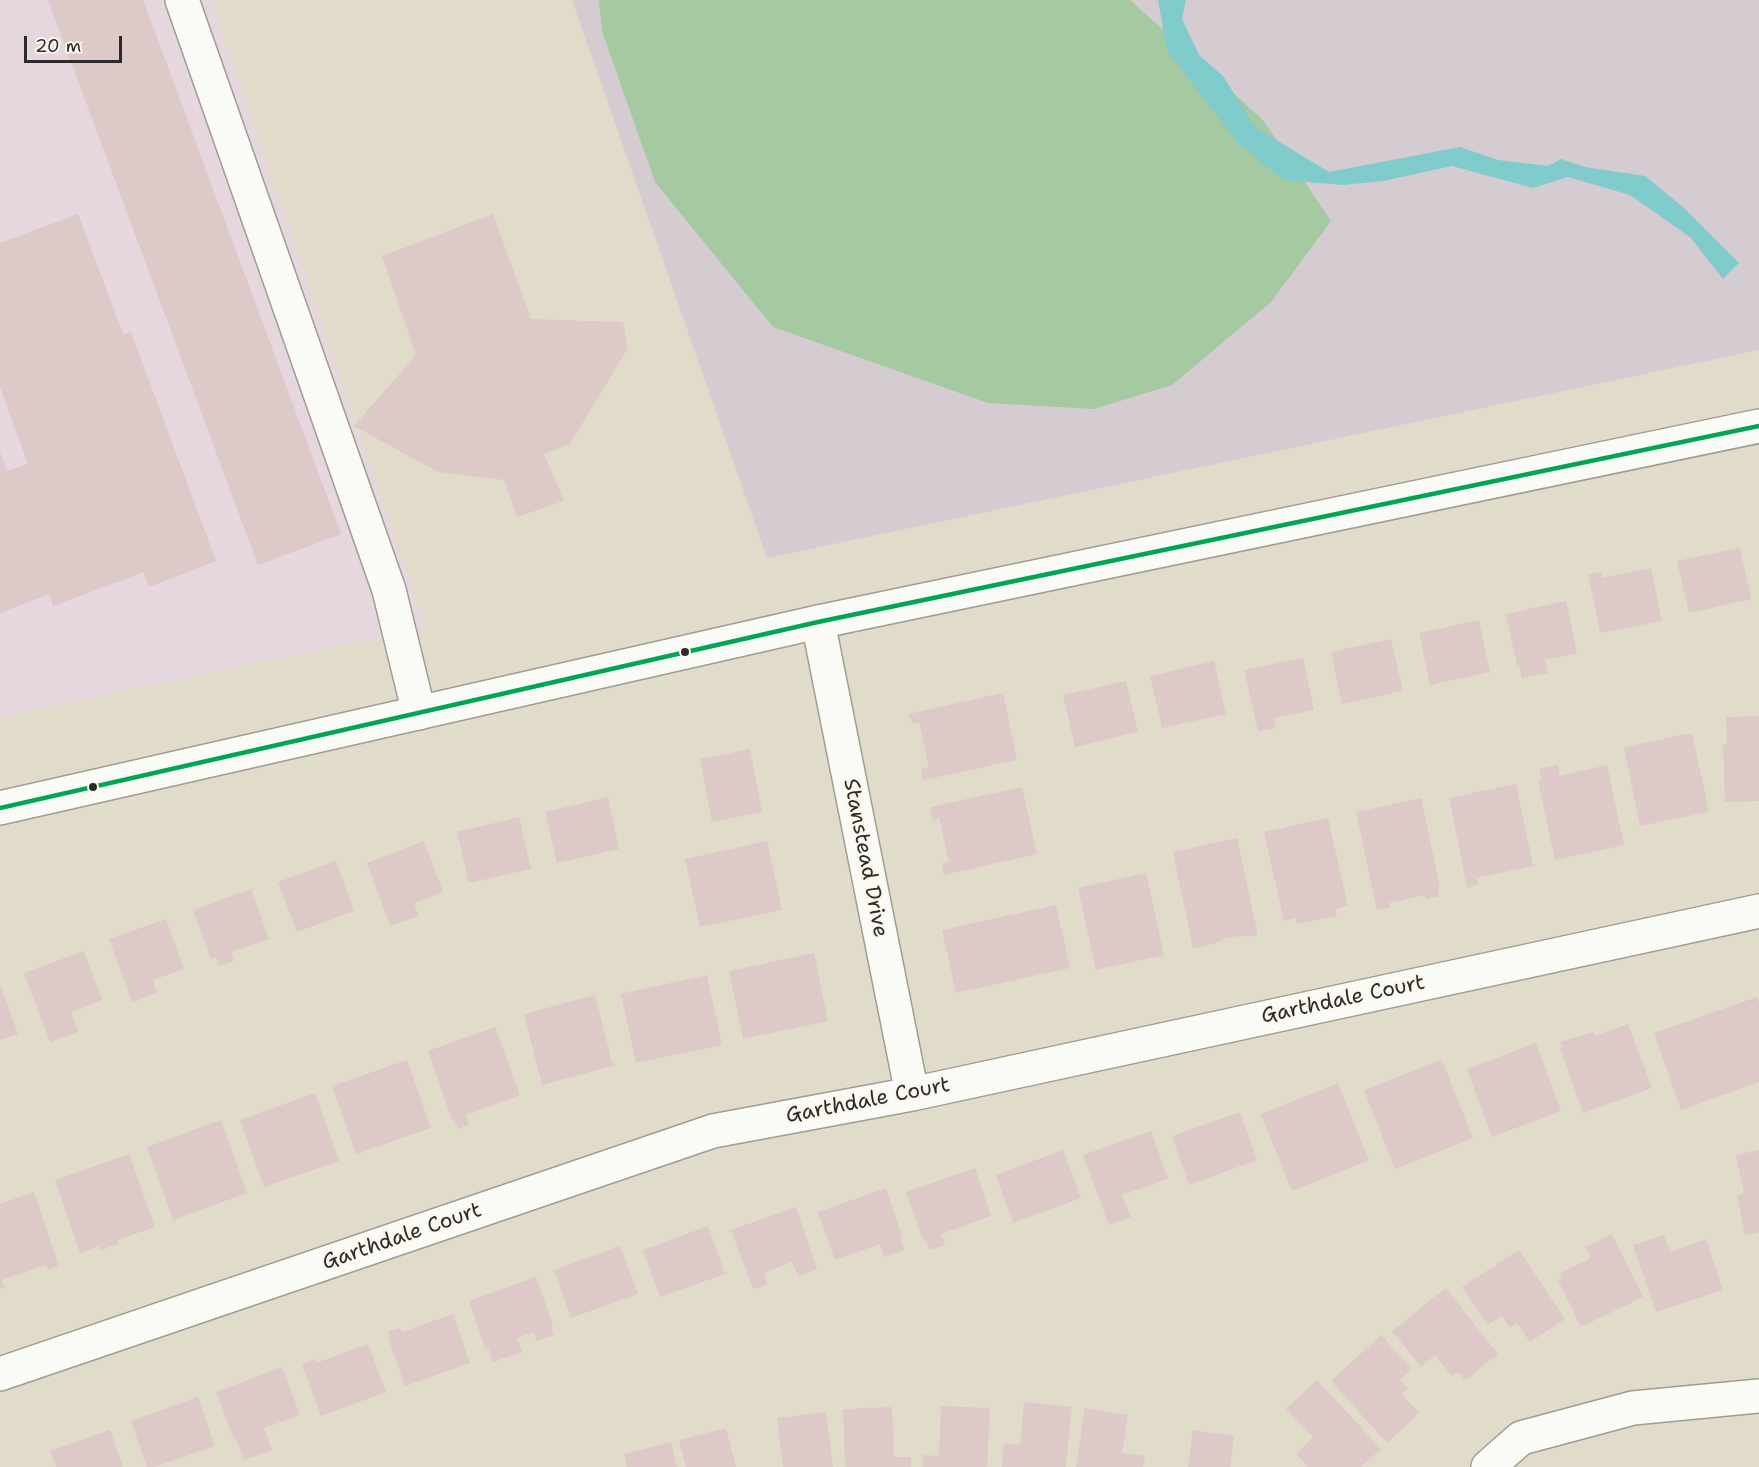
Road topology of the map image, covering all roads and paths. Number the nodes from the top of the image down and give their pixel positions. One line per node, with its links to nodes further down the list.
1 (182, 0): 4 (street)
2 (1759, 426): 3 (street)
3 (818, 622): 4 (street); 7 (street, Stanstead Drive)
4 (419, 713): 5 (street)
5 (0, 808)
6 (1759, 910): 7 (street, Garthdale Court)
7 (912, 1094): 8 (street, Garthdale Court)
8 (0, 1374)
9 (1759, 1396): 10 (street)
10 (1488, 1467)

